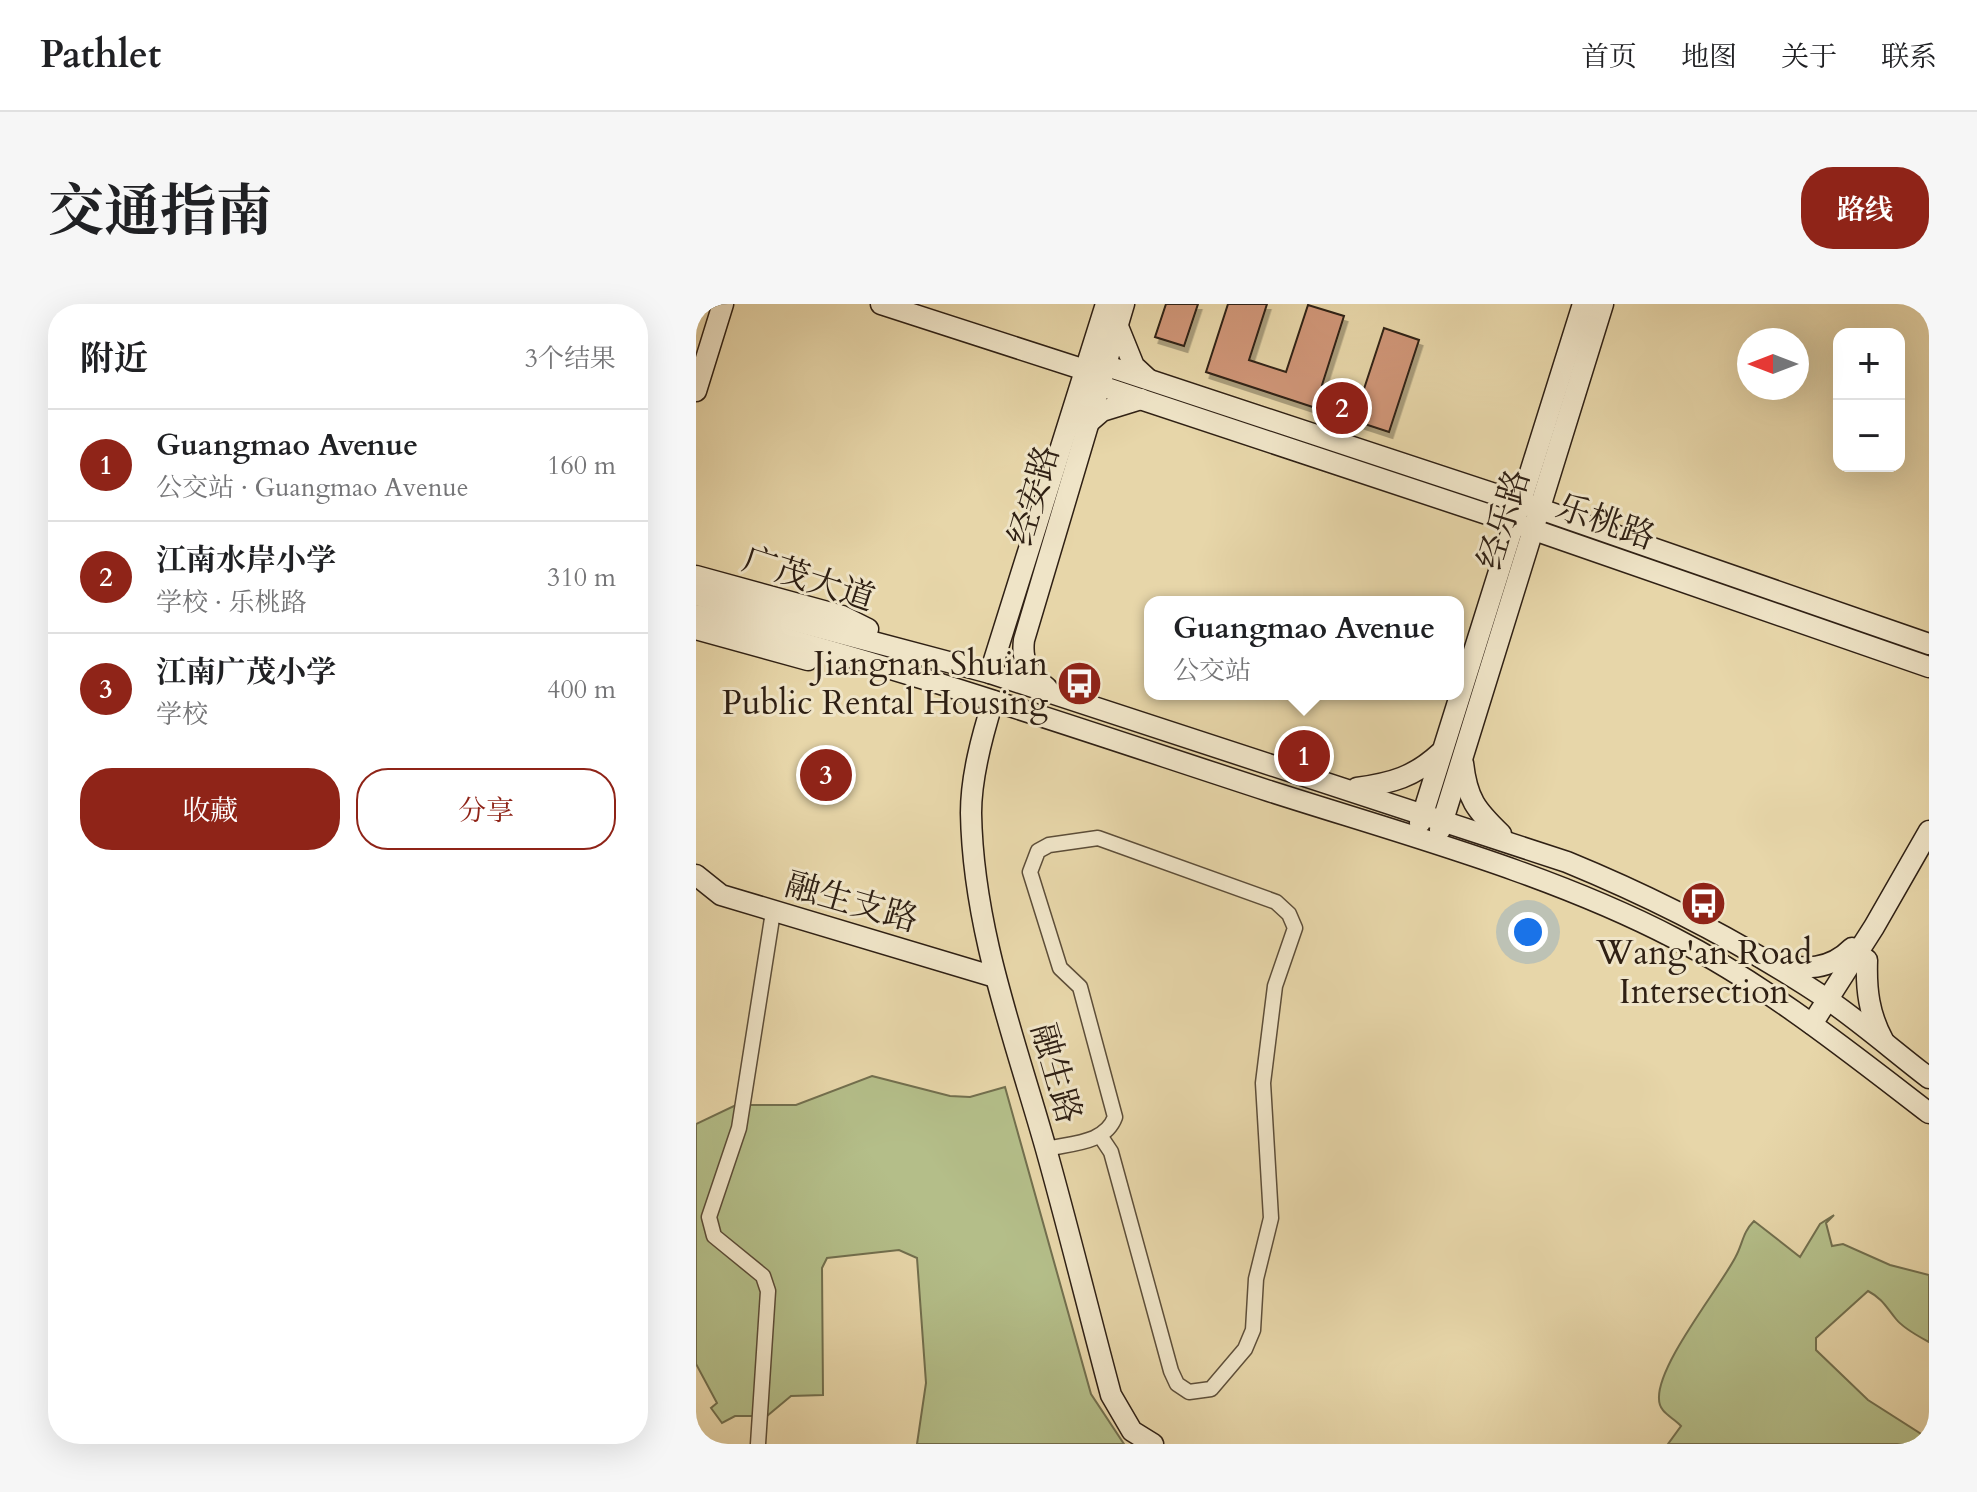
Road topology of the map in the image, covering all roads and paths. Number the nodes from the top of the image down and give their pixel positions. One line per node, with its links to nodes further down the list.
1 (723, 304): 9 (street)
2 (881, 304): 7 (street, 乐桃路)
3 (1106, 304): 7 (street, 经安路)
4 (1583, 304): 12 (street, 经乐路)
5 (1603, 304): 12 (street, 经乐路)
6 (1121, 314): 7 (street, 经安路); 8 (street)
7 (1096, 373): 8 (street, 乐桃路); 10 (street, 乐桃路); 11 (street, 经安路); 21 (street, 经安路)
8 (1148, 379): 12 (street, 乐桃路)
9 (696, 391)
10 (1141, 399): 11 (street); 13 (street, 乐桃路)
11 (1087, 424): 22 (street, 经安路)
12 (1530, 505): 13 (street, 经乐路); 18 (street, 乐桃路)
13 (1523, 526): 20 (street, 乐桃路); 24 (street, 经乐路)
14 (696, 576): 19 (street, 广茂大道)
15 (696, 595): 17 (street)
16 (696, 615): 17 (street)
17 (712, 626): 19 (street); 23 (street)
18 (1929, 644)
19 (899, 646): 21 (street)
20 (1929, 667)
21 (990, 673): 22 (street)
22 (1054, 693): 25 (street)
23 (993, 701): 26 (street); 38 (street, 融生路)
24 (1452, 753): 27 (street); 28 (street, 经乐路); 30 (street)
25 (1259, 759): 26 (street); 27 (street)
26 (1251, 785): 31 (street)
27 (1350, 788): 28 (street)
28 (1433, 816): 30 (street); 31 (street, 经乐路)
29 (1929, 831): 35 (street)
30 (1507, 840): 37 (street)
31 (1425, 842): 40 (street)
32 (1929, 858): 36 (street)
33 (696, 875): 34 (street, 融生支路)
34 (773, 912): 38 (street, 融生支路); 46 (street)
35 (1874, 927): 37 (street); 39 (street)
36 (1867, 960): 39 (street); 41 (street)
37 (1767, 964): 39 (street)
38 (995, 977): 45 (street, 融生路)
39 (1832, 1004): 40 (street); 41 (street)
40 (1818, 1028): 43 (street)
41 (1885, 1044): 42 (street)
42 (1929, 1078)
43 (1929, 1113)
44 (1101, 1137): 44 (street); 45 (street)
45 (1046, 1149): 47 (street, 融生路)
46 (758, 1444)
47 (1153, 1444)

